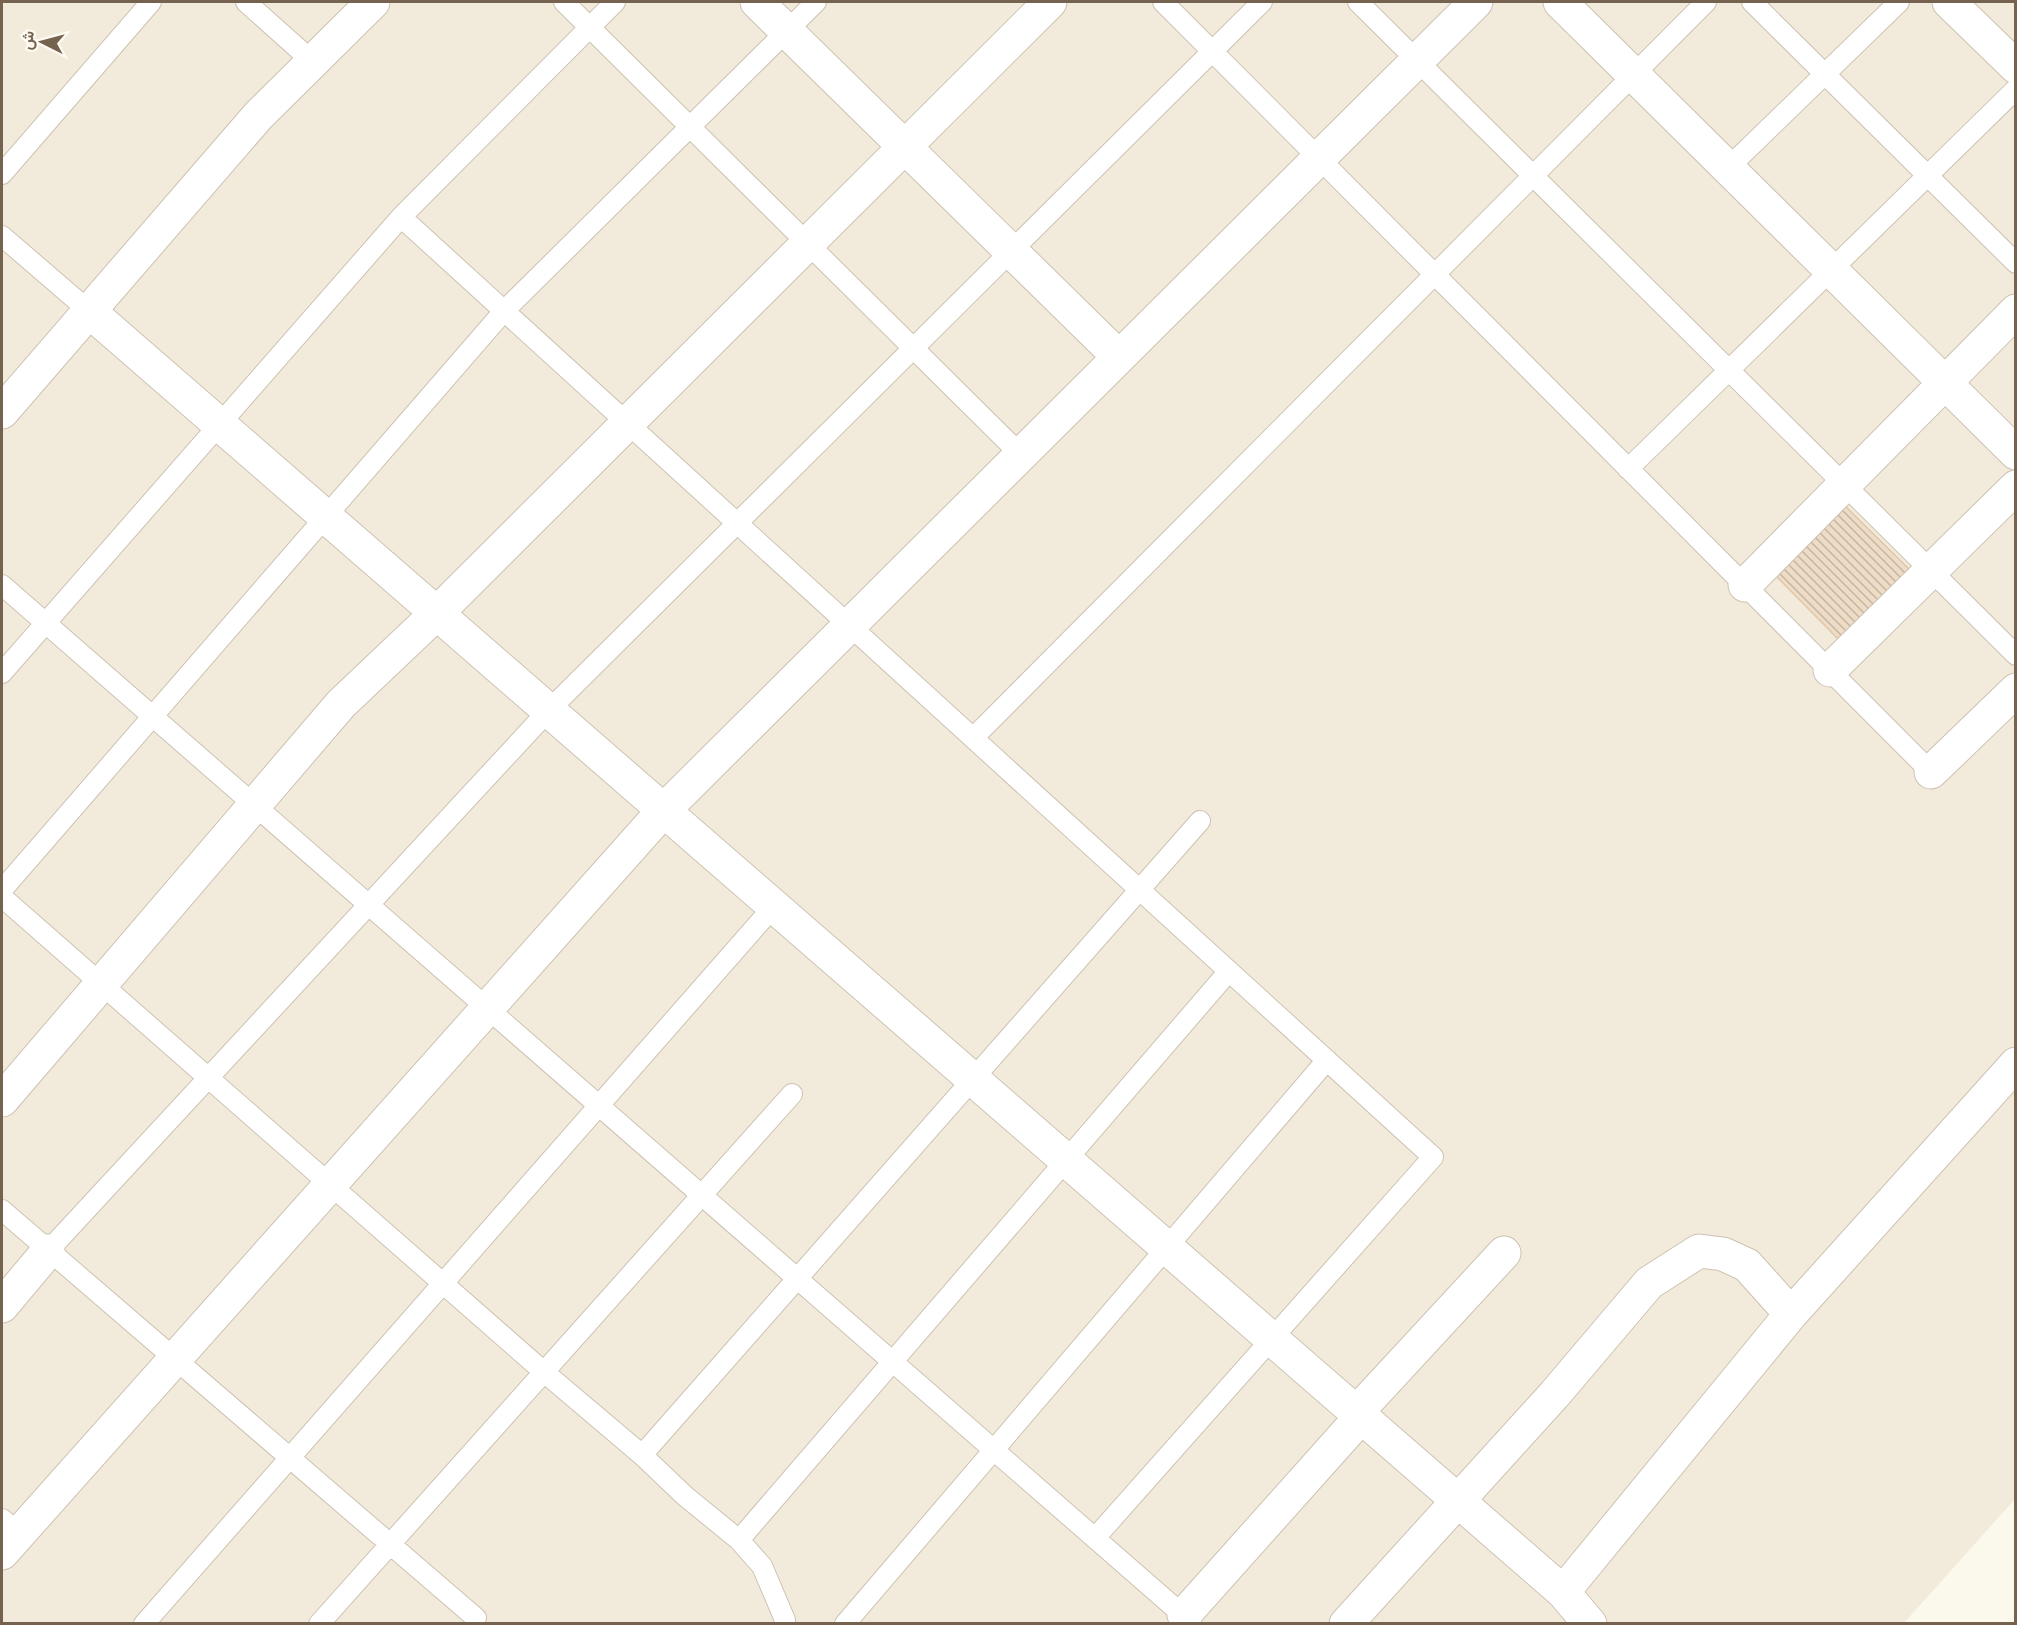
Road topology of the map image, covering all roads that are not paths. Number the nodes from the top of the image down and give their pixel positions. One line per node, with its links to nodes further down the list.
1 (152, 2): 31 (lane)
2 (246, 2): 22 (lane)
3 (373, 2): 22 (street)
4 (564, 2): 18 (lane)
5 (615, 2): 18 (lane)
6 (757, 2): 19 (street)
7 (816, 2): 19 (lane)
8 (1050, 2): 28 (street)
9 (1163, 2): 20 (lane)
10 (1262, 2): 20 (lane)
11 (1358, 2): 21 (lane)
12 (1476, 2): 21 (street)
13 (1560, 2): 24 (street)
14 (1706, 2): 24 (lane)
15 (1752, 2): 25 (lane)
16 (1899, 2): 25 (lane)
17 (1948, 2): 23 (street)
18 (590, 27): 27 (lane); 34 (lane)
19 (786, 31): 27 (lane); 28 (street)
20 (1212, 51): 29 (lane); 37 (lane)
21 (1417, 60): 29 (street); 32 (lane)
22 (313, 62): 42 (street)
23 (2016, 67)
24 (1633, 74): 30 (street); 32 (lane)
25 (1825, 74): 30 (lane); 33 (lane)
26 (2016, 89): 33 (lane)
27 (690, 126): 36 (lane); 43 (lane)
28 (904, 147): 36 (street); 37 (street)
29 (1319, 158): 40 (lane); 45 (street)
30 (1728, 168): 39 (street)
31 (2, 174)
32 (1533, 175): 40 (lane); 46 (lane)
33 (1927, 176): 38 (lane); 39 (lane)
34 (401, 217): 43 (lane); 49 (lane)
35 (2, 236): 42 (lane)
36 (808, 243): 44 (lane); 50 (street)
37 (1011, 251): 44 (lane); 45 (street)
38 (2016, 263)
39 (1831, 270): 46 (lane); 47 (street)
40 (1435, 274): 53 (lane); 70 (lane)
41 (2016, 310): 47 (street)
42 (89, 311): 48 (street); 49 (street)
43 (504, 311): 50 (lane); 56 (lane)
44 (913, 348): 52 (lane); 57 (lane)
45 (1119, 357): 52 (street)
46 (1729, 370): 53 (lane); 54 (lane)
47 (1945, 383): 51 (street); 54 (street)
48 (2, 412)
49 (219, 424): 56 (street); 62 (lane)
50 (627, 424): 57 (lane); 61 (street)
51 (2016, 453)
52 (1021, 455): 63 (street)
53 (1628, 469): 60 (lane)
54 (1844, 484): 58 (lane); 60 (street)
55 (2016, 487): 58 (street)
56 (326, 517): 61 (street); 69 (lane)
57 (737, 523): 63 (lane); 68 (lane)
58 (1931, 571): 64 (lane); 65 (street)
59 (2, 585): 62 (lane)
60 (1745, 585): 65 (lane)
61 (437, 613): 68 (street); 72 (street)
62 (45, 623): 66 (lane); 69 (lane)
63 (849, 625): 70 (lane); 73 (street)
64 (2016, 655)
65 (1830, 670): 71 (lane)
66 (2, 673)
67 (2016, 690): 71 (street)
68 (549, 710): 73 (street); 78 (lane)
69 (152, 717): 72 (lane); 75 (lane)
70 (973, 738): 76 (lane)
71 (1931, 772)
72 (254, 805): 78 (lane); 81 (street)
73 (664, 810): 79 (street); 82 (street)
74 (1200, 821): 76 (lane)
75 (2, 890)
76 (1139, 891): 80 (lane); 86 (lane)
77 (2, 897): 81 (lane)
78 (368, 904): 82 (lane); 85 (lane)
79 (774, 906): 86 (street); 89 (lane)
80 (1229, 971): 83 (lane); 90 (lane)
81 (100, 984): 85 (lane); 88 (street)
82 (487, 1008): 89 (lane); 91 (street)
83 (1326, 1060): 94 (lane); 101 (lane)
84 (2016, 1064): 100 (street)
85 (208, 1078): 91 (lane); 95 (lane)
86 (972, 1079): 90 (street); 97 (lane)
87 (792, 1094): 92 (lane)
88 (2, 1100)
89 (599, 1105): 92 (lane); 98 (lane)
90 (1066, 1160): 94 (street); 103 (lane)
91 (330, 1184): 98 (lane); 102 (street)
92 (701, 1195): 97 (lane); 104 (lane)
93 (2, 1210): 95 (lane)
94 (1167, 1247): 101 (street); 106 (lane)
95 (48, 1251): 99 (street); 102 (lane)
96 (1504, 1253): 105 (street)
97 (797, 1279): 103 (lane); 107 (lane)
98 (443, 1283): 104 (lane); 108 (lane)
99 (2, 1306)
100 (1791, 1314): 109 (street); 114 (street)
101 (1271, 1339): 105 (street); 111 (lane)
102 (174, 1359): 108 (lane); 110 (street)
103 (893, 1362): 106 (lane); 112 (lane)
104 (544, 1372): 107 (lane); 113 (lane)
105 (1356, 1413): 109 (street); 116 (street)
106 (994, 1450): 111 (lane); 120 (lane)
107 (642, 1455): 112 (lane)
108 (289, 1458): 113 (lane); 117 (lane)
109 (1457, 1500): 114 (street); 121 (street)
110 (7, 1535)
111 (1095, 1538): 116 (lane)
112 (739, 1540): 119 (lane)
113 (390, 1545): 115 (lane); 118 (lane)
114 (1563, 1592): 122 (street)
115 (476, 1618)
116 (1188, 1619)
117 (144, 1623)
118 (319, 1623)
119 (785, 1623)
120 (845, 1623)
121 (1346, 1623)
122 (1590, 1623)

